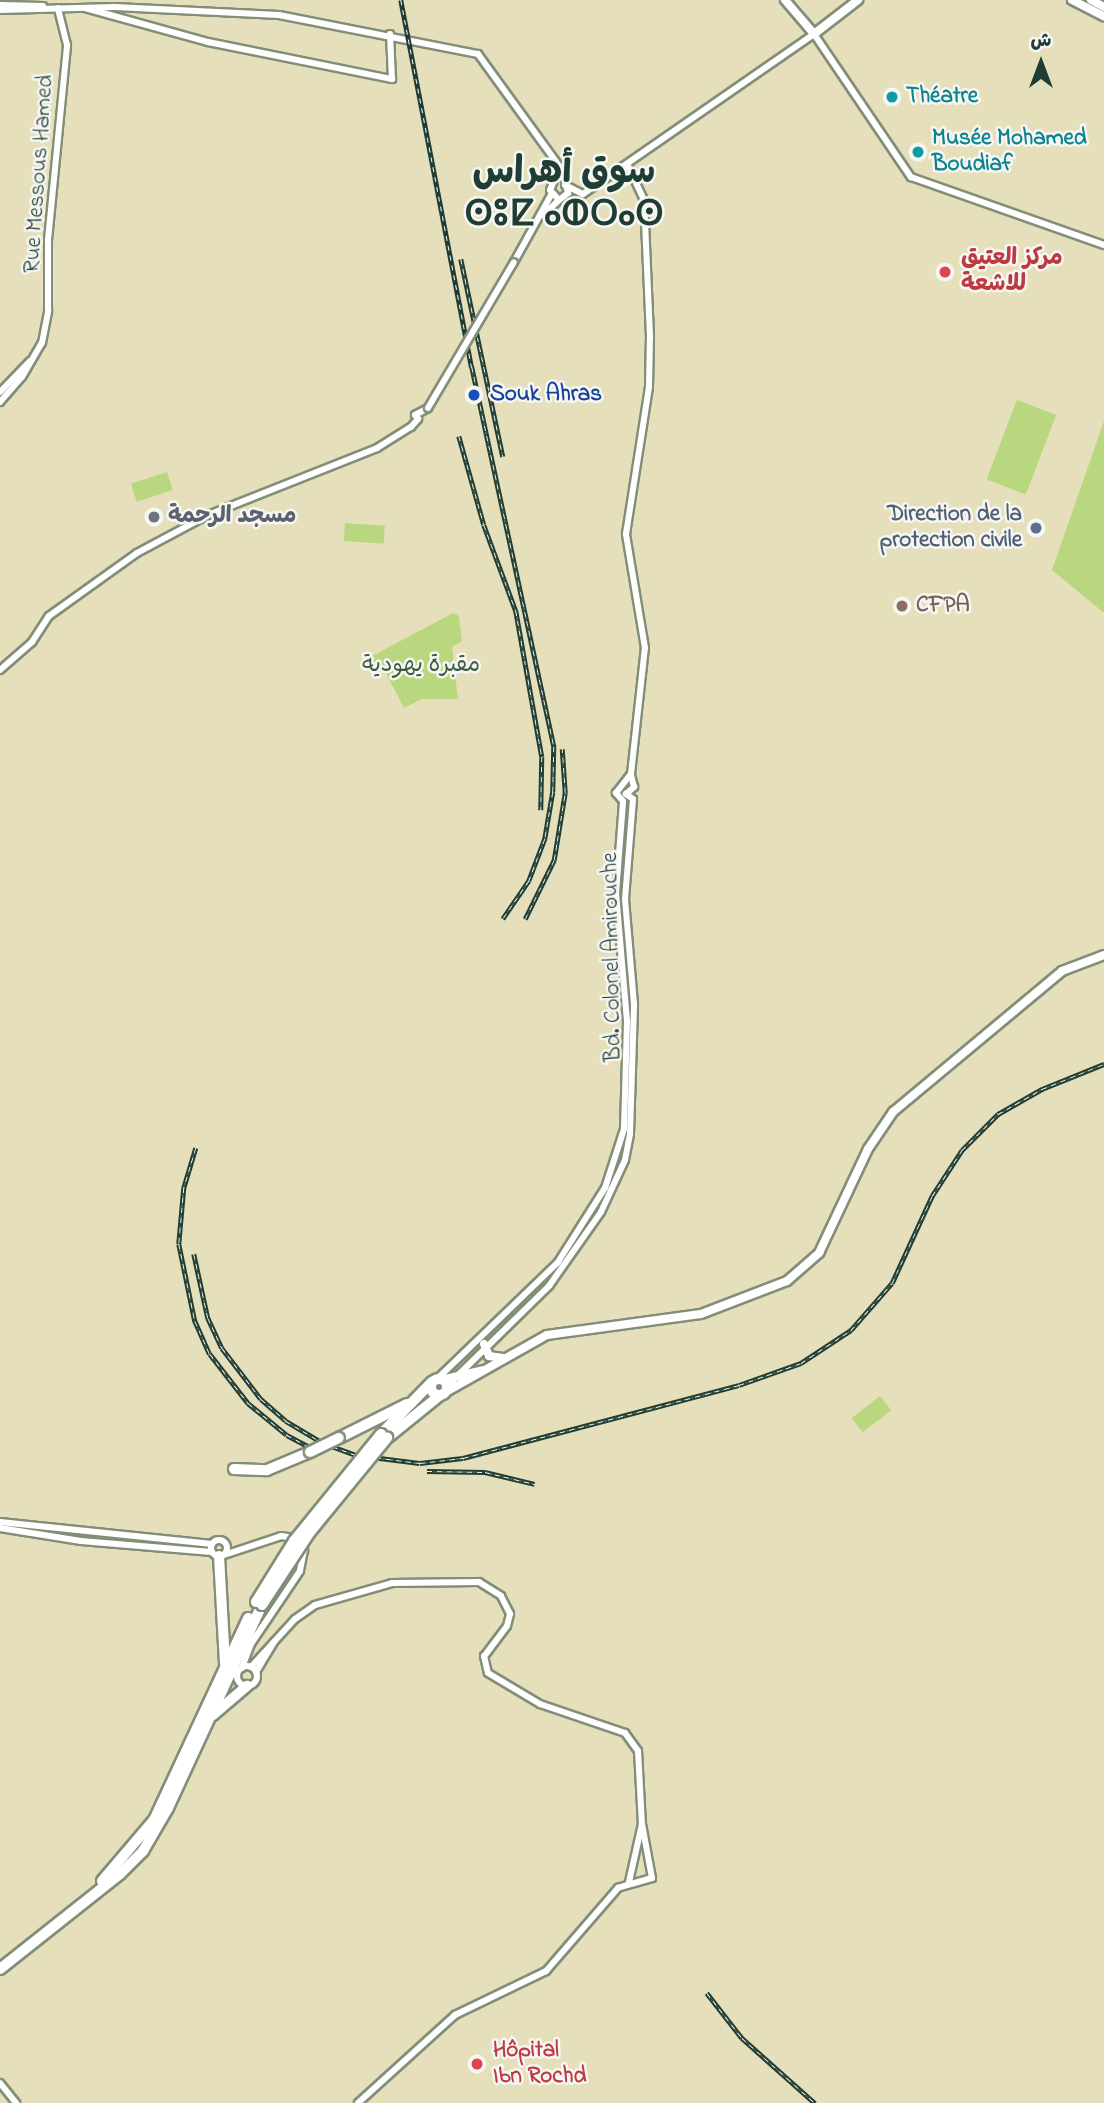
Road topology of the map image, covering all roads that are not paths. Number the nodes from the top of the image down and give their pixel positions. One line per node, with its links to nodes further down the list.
1 (785, 0): 12 (main road)
2 (858, 0): 12 (main road)
3 (1072, 0): 11 (main road)
4 (1091, 0): 7 (main road)
5 (0, 5): 6 (street)
6 (49, 7): 8 (street); 10 (street)
7 (1104, 7)
8 (58, 8): 9 (street); 22 (street, Rue Messous Hamed)
9 (83, 8): 13 (street); 13 (street)
10 (0, 10)
11 (1104, 16)
12 (814, 33): 14 (street); 21 (street)
13 (390, 34): 15 (street)
14 (627, 164): 17 (street); 26 (street)
15 (559, 167): 16 (street); 17 (street)
16 (554, 184): 17 (street); 18 (street)
17 (565, 185): 19 (street)
18 (551, 195): 19 (street); 20 (street)
19 (559, 200): 20 (street)
20 (542, 216): 25 (street, bridge)
21 (1104, 244)
22 (31, 359): 23 (street); 24 (street)
23 (0, 392)
24 (0, 402)
25 (0, 670)
26 (631, 774): 28 (street, Bd. Colonel Amirouche); 31 (street, Bd. Colonel Amirouche)
27 (1104, 955): 29 (main road)
28 (484, 1344): 29 (main road); 31 (street, Bd. Colonel Amirouche)
29 (503, 1358): 30 (main road)
30 (489, 1368): 31 (main road); 31 (main road)
31 (442, 1385): 32 (highway); 33 (highway)
32 (407, 1404): 33 (highway); 34 (highway, bridge)
33 (384, 1436): 41 (highway, bridge)
34 (234, 1469)
35 (0, 1522): 37 (street)
36 (0, 1528): 40 (street)
37 (212, 1544): 38 (street); 40 (street)
38 (227, 1544): 39 (street); 40 (street)
39 (252, 1544): 40 (street); 42 (street)
40 (218, 1555): 46 (highway)
41 (259, 1604): 45 (highway); 46 (highway)
42 (257, 1636): 44 (street); 47 (street)
43 (277, 1637): 44 (street); 47 (street); 50 (street)
44 (270, 1643): 47 (street)
45 (238, 1656): 47 (highway); 49 (highway)
46 (225, 1666): 52 (highway)
47 (248, 1669): 48 (street); 48 (street)
48 (247, 1686): 49 (highway)
49 (210, 1717): 53 (highway)
50 (642, 1824): 51 (street); 51 (street)
51 (629, 1882): 56 (street)
52 (0, 1961)
53 (0, 1969)
54 (0, 2083): 55 (street)
55 (16, 2103)
56 (358, 2103)

